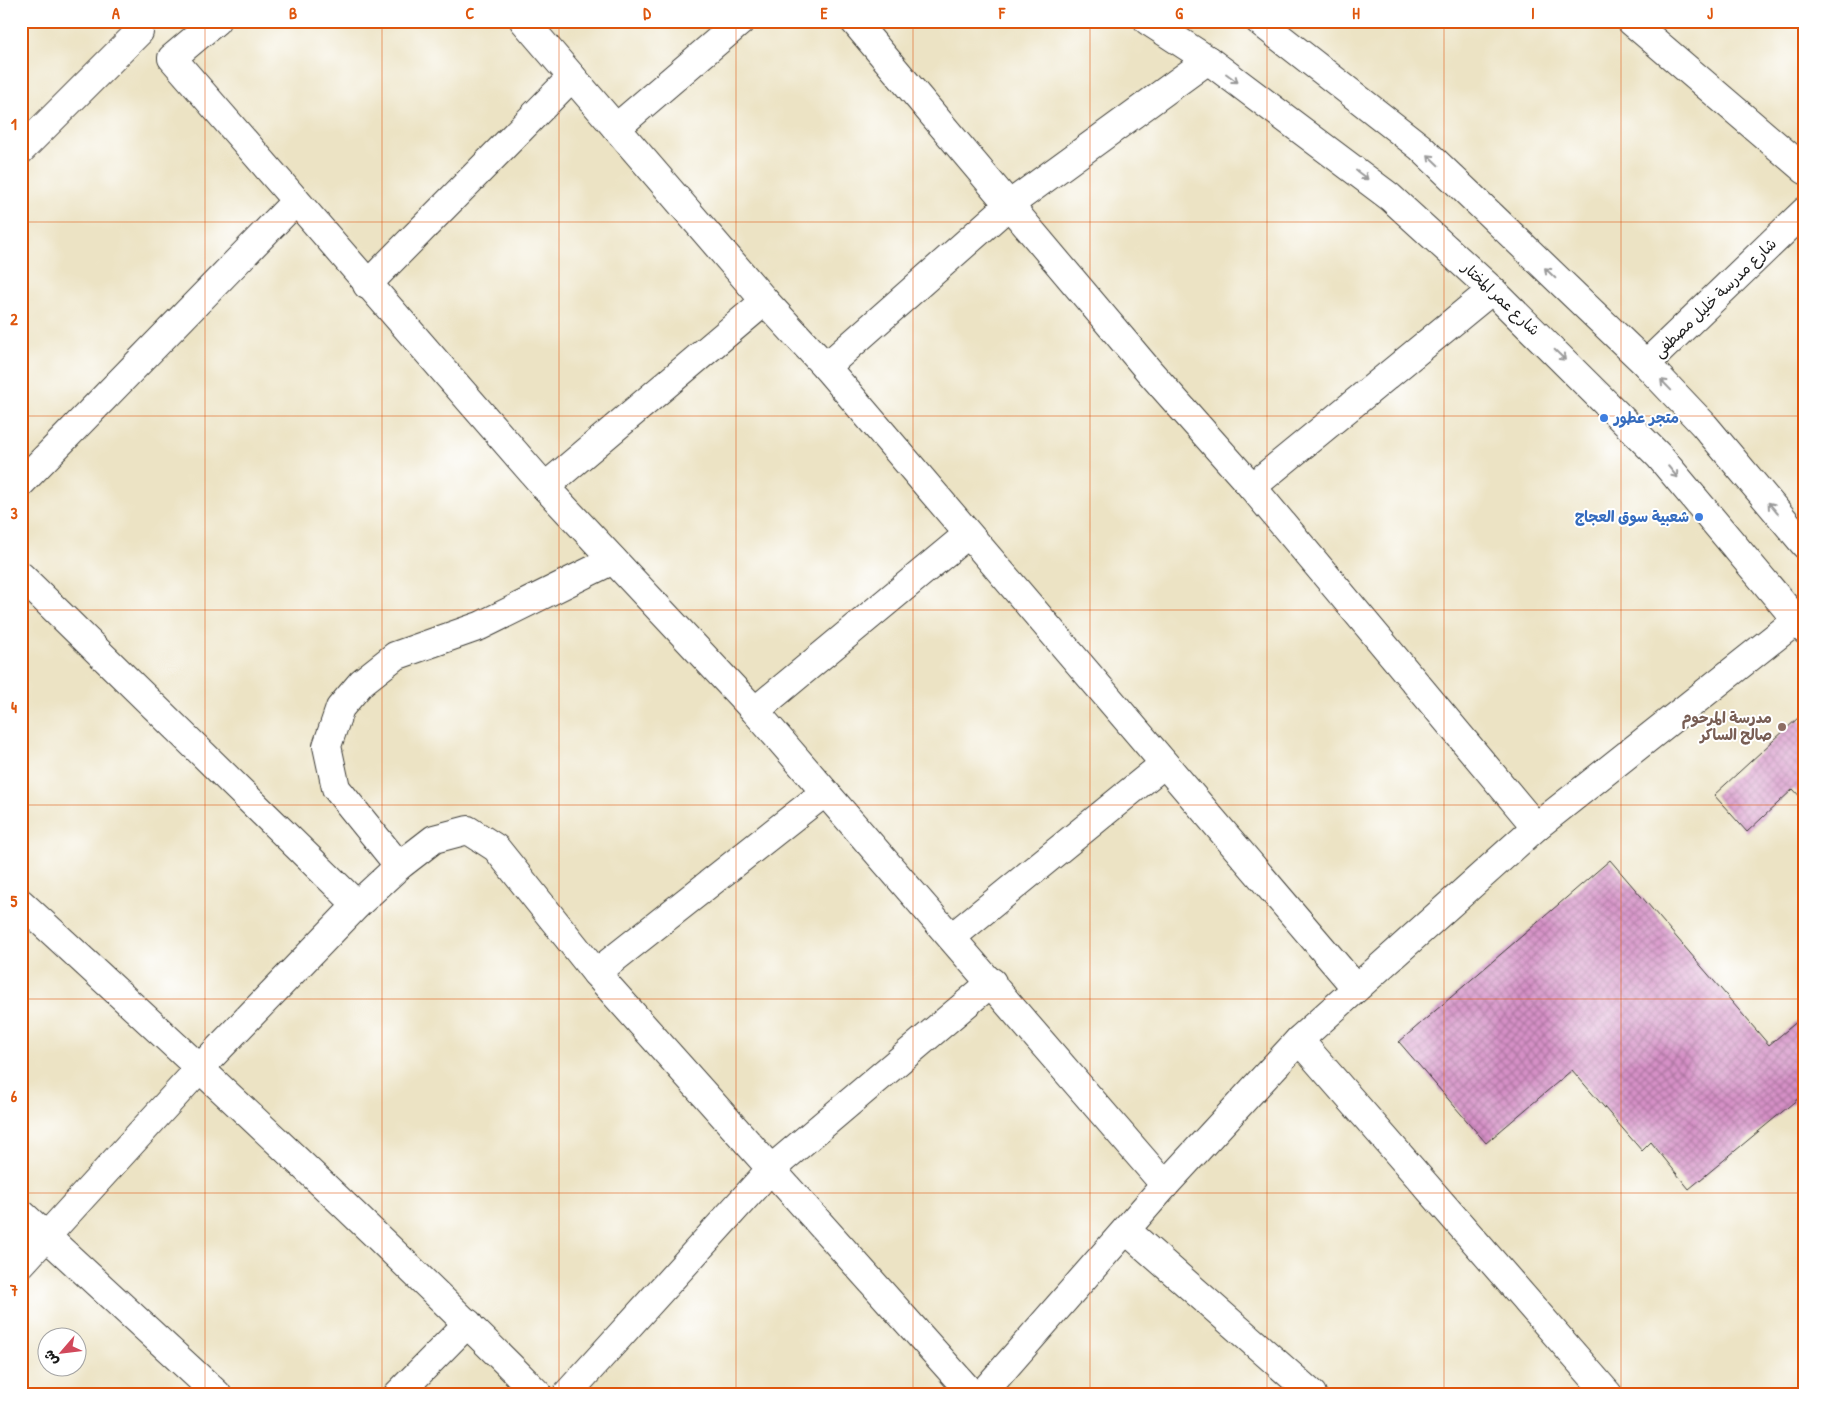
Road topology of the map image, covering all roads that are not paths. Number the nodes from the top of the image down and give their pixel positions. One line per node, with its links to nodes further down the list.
1 (216, 21): 9 (street)
2 (524, 21): 11 (street)
3 (741, 21): 12 (street)
4 (854, 21): 16 (street)
5 (1148, 21): 10 (street, شارع عمر المختار)
6 (1259, 21): 21 (street, one-way to 6)
7 (1631, 21): 14 (street)
8 (133, 27): 9 (street); 13 (street)
9 (172, 58): 15 (street)
10 (1208, 60): 16 (street); 19 (street, شارع عمر المختار, one-way to 19)
11 (572, 77): 12 (street); 18 (street)
12 (616, 128): 20 (street)
13 (21, 150)
14 (1805, 170)
15 (296, 201): 18 (street); 23 (street)
16 (1009, 205): 22 (street); 25 (street)
17 (1805, 211): 21 (street, شارع مدرسة خليل مصطفى)
18 (367, 285): 24 (street)
19 (1492, 290): 25 (street); 30 (street, شارع عمر المختار, one-way to 30)
20 (765, 301): 22 (street); 24 (street)
21 (1646, 364): 27 (street, one-way to 21)
22 (826, 367): 26 (street)
23 (21, 483)
24 (545, 486): 28 (street)
25 (1252, 487): 34 (street)
26 (967, 535): 31 (street); 32 (street)
27 (1805, 545)
28 (613, 560): 31 (street); 35 (street)
29 (21, 576): 37 (street)
30 (1801, 625): 34 (street)
31 (755, 711): 33 (street)
32 (1164, 764): 38 (street); 41 (street)
33 (824, 792): 38 (street); 39 (street)
34 (1536, 827): 41 (street)
35 (399, 866): 37 (street); 39 (street)
36 (21, 903): 43 (street)
37 (357, 905): 43 (street)
38 (952, 937): 40 (street)
39 (596, 973): 44 (street)
40 (992, 982): 44 (street); 45 (street)
41 (1356, 988): 42 (street)
42 (1299, 1040): 45 (street); 58 (street)
43 (200, 1068): 48 (street); 50 (street)
44 (770, 1170): 54 (street); 55 (street)
45 (1165, 1185): 47 (street)
46 (21, 1213): 48 (street)
47 (1126, 1230): 56 (street); 57 (street)
48 (46, 1237): 49 (street); 51 (street)
49 (21, 1264)
50 (468, 1324): 52 (street); 53 (street)
51 (216, 1394)
52 (398, 1394)
53 (538, 1394)
54 (566, 1394)
55 (972, 1394)
56 (982, 1394)
57 (1312, 1394)
58 (1608, 1394)

